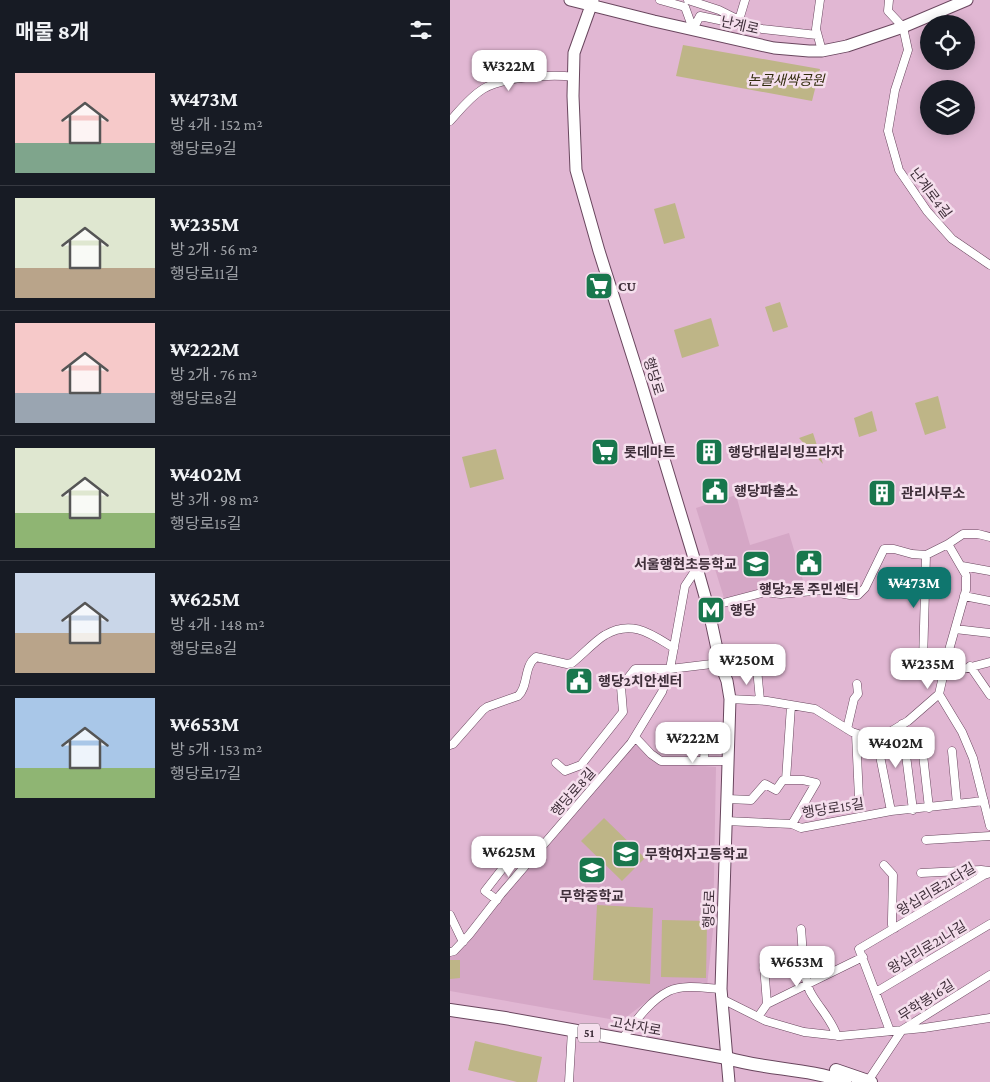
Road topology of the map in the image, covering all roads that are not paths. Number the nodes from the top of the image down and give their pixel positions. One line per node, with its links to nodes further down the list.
1 (570, 0): 8 (main road, 난계로)
2 (660, 0): 12 (street)
3 (688, 0): 9 (street)
4 (745, 0): 9 (street)
5 (820, 0): 13 (street)
6 (889, 0): 11 (street)
7 (967, 0): 11 (main road, 난계로)
8 (592, 3): 12 (main road, 난계로); 15 (main road, 행당로)
9 (739, 20): 10 (street)
10 (749, 26): 12 (street); 13 (street)
11 (904, 27): 14 (main road, 난계로); 17 (street, 난계로4길)
12 (694, 29): 14 (main road, 난계로)
13 (817, 35): 14 (street)
14 (822, 51)
15 (574, 77): 16 (street); 22 (main road, 행당로)
16 (450, 121)
17 (990, 265)
18 (990, 537): 19 (street)
19 (948, 544): 20 (street); 21 (street)
20 (926, 555): 26 (street); 31 (street)
21 (962, 566): 23 (street); 24 (street)
22 (697, 568): 26 (main road, 행당로); 29 (street, 행당로8길)
23 (990, 571)
24 (964, 596): 25 (street); 27 (street)
25 (990, 601)
26 (708, 607): 33 (main road, 행당로)
27 (955, 629): 28 (street); 37 (street)
28 (990, 633)
29 (674, 648): 35 (street, 행당로8길); 51 (street)
30 (904, 654): 31 (street)
31 (923, 662): 37 (street)
32 (990, 662): 34 (street)
33 (720, 663): 35 (street); 41 (main road, 행당로)
34 (970, 666): 37 (street); 40 (street)
35 (670, 669): 50 (street, 행당로8길); 55 (street)
36 (757, 669): 42 (street)
37 (944, 674): 39 (street)
38 (857, 684): 45 (street)
39 (939, 694): 44 (street); 59 (street)
40 (990, 695)
41 (730, 699): 42 (street); 54 (main road, 행당로)
42 (760, 700): 43 (street)
43 (790, 706): 45 (street); 56 (street)
44 (902, 724): 48 (street); 62 (street)
45 (847, 729): 47 (street)
46 (672, 734): 53 (street)
47 (856, 734): 48 (street); 57 (street)
48 (876, 736): 63 (street)
49 (921, 737): 61 (street)
50 (635, 738): 53 (street); 73 (street, 행당로8길)
51 (450, 745)
52 (952, 751): 60 (street)
53 (704, 761): 54 (street)
54 (728, 761): 58 (main road, 행당로)
55 (556, 763)
56 (786, 780): 58 (street); 66 (street)
57 (859, 798)
58 (727, 799): 64 (main road, 행당로)
59 (984, 801): 60 (street, 행당로15길); 65 (street)
60 (957, 804): 61 (street, 행당로15길)
61 (929, 808): 62 (street, 행당로15길)
62 (913, 810): 63 (street, 행당로15길)
63 (891, 811): 66 (street, 행당로15길)
64 (726, 821): 66 (street, 행당로15길); 85 (main road, 행당로)
65 (990, 823)
66 (792, 824)
67 (990, 836): 68 (street)
68 (926, 840)
69 (510, 859): 73 (street)
70 (884, 866): 76 (street, 왕십리로21다길)
71 (990, 872): 72 (street); 76 (street, 왕십리로21다길)
72 (921, 874)
73 (497, 900): 78 (street, 행당로8길)
74 (450, 915): 78 (street)
75 (990, 924): 84 (street, 왕십리로21나길)
76 (895, 928): 80 (street, 왕십리로21다길)
77 (801, 929): 83 (street)
78 (463, 942): 79 (street, 행당로8길)
79 (450, 952)
80 (862, 957): 83 (street); 84 (street)
81 (783, 963): 86 (street)
82 (990, 975): 91 (street, 무학봉16길)
83 (808, 984): 86 (street); 93 (street)
84 (876, 992): 92 (street)
85 (721, 994): 88 (street); 94 (street); 95 (main road, 행당로)
86 (767, 1004): 88 (street)
87 (450, 1010): 90 (main road, 고산자로 / 51)
88 (758, 1017): 93 (street)
89 (990, 1018): 91 (street)
90 (572, 1030): 94 (main road, 고산자로 / 51); 97 (street)
91 (902, 1030): 92 (street); 96 (street, 무학봉16길)
92 (890, 1031): 93 (street)
93 (837, 1036)
94 (622, 1039): 95 (main road, 고산자로 / 51)
95 (728, 1058): 96 (main road, 고산자로 / 51); 98 (main road, 행당로); 99 (main road, 고산자로 / 51)
96 (869, 1081)
97 (569, 1082)
98 (729, 1082)
99 (845, 1082)

